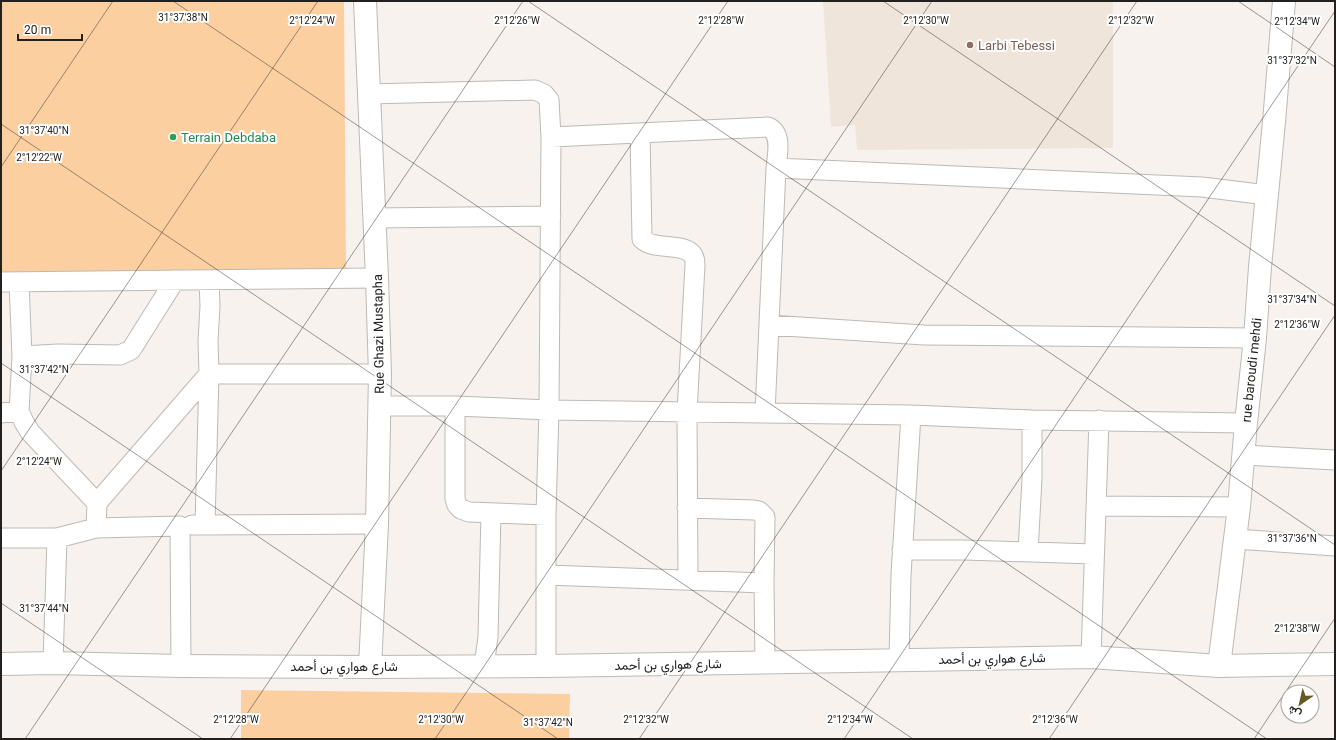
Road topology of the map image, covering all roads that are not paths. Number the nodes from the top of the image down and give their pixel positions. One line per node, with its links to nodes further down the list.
1 (365, 1): 3 (street, Rue Ghazi Mustapha)
2 (1284, 1): 7 (street, rue baroudi mehdi)
3 (368, 94): 5 (street); 9 (street, Rue Ghazi Mustapha)
4 (640, 133): 5 (street); 6 (street); 23 (street)
5 (552, 137): 8 (street)
6 (776, 168): 7 (street); 14 (street)
7 (1267, 195): 15 (street, rue baroudi mehdi)
8 (551, 216): 9 (street); 21 (street)
9 (375, 218): 10 (street, Rue Ghazi Mustapha)
10 (377, 278): 12 (street); 18 (street, Rue Ghazi Mustapha)
11 (175, 280): 12 (street); 13 (street); 16 (street)
12 (209, 280): 17 (street)
13 (10, 282): 16 (street)
14 (769, 325): 15 (street); 24 (street)
15 (1255, 338): 28 (street, rue baroudi mehdi)
16 (22, 356): 22 (street)
17 (209, 374): 18 (street); 31 (street); 38 (street)
18 (380, 374): 19 (street, Rue Ghazi Mustapha)
19 (379, 406): 20 (street); 37 (street, Rue Ghazi Mustapha)
20 (455, 406): 21 (street); 35 (street)
21 (549, 410): 23 (street); 36 (street)
22 (10, 412): 31 (street)
23 (687, 412): 24 (street); 34 (street)
24 (765, 413): 25 (street)
25 (911, 415): 26 (street); 45 (street)
26 (1032, 420): 27 (street); 46 (street)
27 (1099, 420): 28 (street); 32 (street)
28 (1246, 423): 29 (street, rue baroudi mehdi)
29 (1243, 455): 30 (street); 33 (street, rue baroudi mehdi)
30 (1335, 460)
31 (97, 503): 40 (street)
32 (1097, 506): 33 (street); 47 (street)
33 (1239, 507): 43 (street, rue baroudi mehdi)
34 (687, 508): 49 (street); 50 (street)
35 (491, 513): 36 (street); 58 (street)
36 (546, 515): 48 (street)
37 (377, 524): 38 (street); 61 (street, Rue Ghazi Mustapha)
38 (205, 525): 39 (street)
39 (180, 526): 40 (street); 57 (street)
40 (96, 528): 42 (street)
41 (1, 538): 42 (street)
42 (57, 538): 53 (street)
43 (1235, 539): 44 (street); 60 (street, rue baroudi mehdi)
44 (1335, 546)
45 (902, 550): 46 (street); 52 (street)
46 (1028, 552): 47 (street)
47 (1094, 554): 51 (street)
48 (547, 575): 49 (street); 59 (street)
49 (688, 580): 50 (street)
50 (764, 583): 54 (street)
51 (1091, 657): 52 (street, شارع هواري بن أحمد); 60 (street, شارع هواري بن أحمد)
52 (899, 660): 54 (street, شارع هواري بن أحمد)
53 (53, 663): 55 (street, شارع هواري بن أحمد); 57 (street, شارع هواري بن أحمد)
54 (765, 663): 59 (street, شارع هواري بن أحمد)
55 (1, 664)
56 (1335, 664): 60 (street, شارع هواري بن أحمد)
57 (181, 666): 61 (street, شارع هواري بن أحمد)
58 (484, 666): 59 (street, شارع هواري بن أحمد); 61 (street, شارع هواري بن أحمد)
59 (546, 666)
60 (1219, 666)
61 (370, 667)

